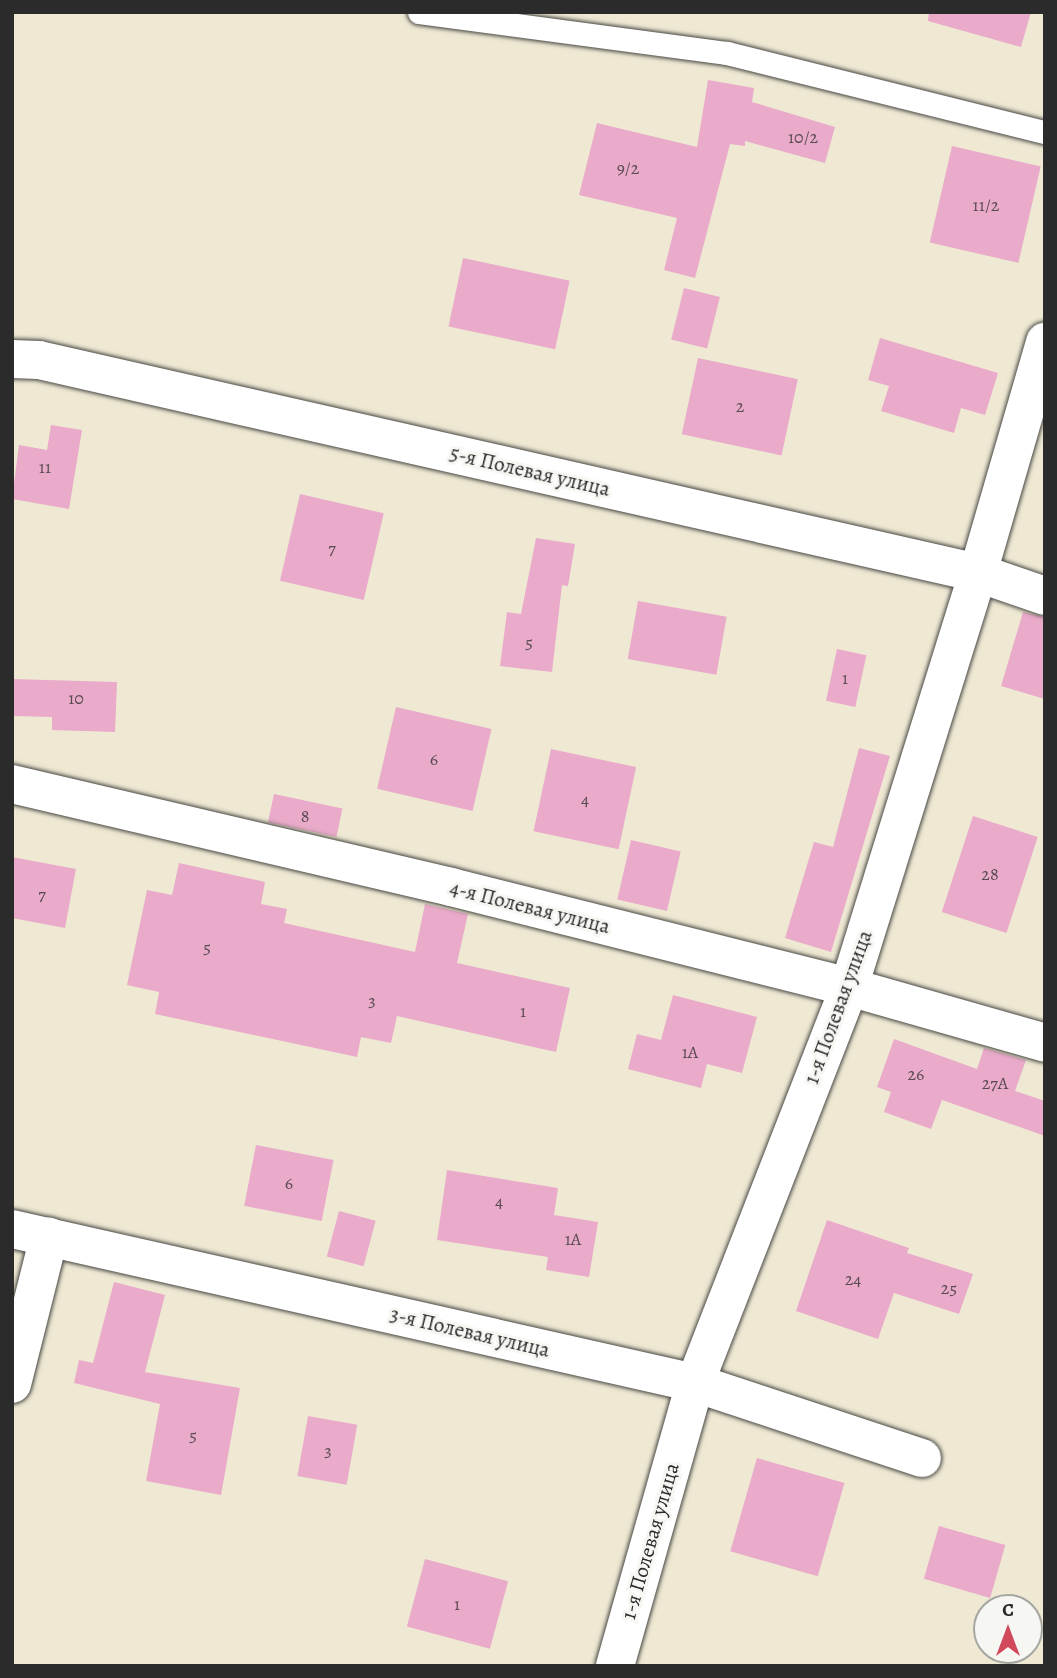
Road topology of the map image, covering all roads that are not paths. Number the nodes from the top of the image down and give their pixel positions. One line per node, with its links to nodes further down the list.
1 (419, 12): 2 (lane)
2 (1045, 132)
3 (1045, 342): 5 (street, 1-я Полевая улица)
4 (12, 359): 5 (street, 5-я Полевая улица)
5 (978, 573): 6 (street, 5-я Полевая улица); 8 (street, 1-я Полевая улица)
6 (1045, 596)
7 (12, 784): 8 (street, 4-я Полевая улица)
8 (849, 987): 9 (street, 4-я Полевая улица); 12 (street, 1-я Полевая улица)
9 (1045, 1043)
10 (12, 1228): 11 (street, 3-я Полевая улица)
11 (49, 1237): 12 (street, 3-я Полевая улица); 13 (street)
12 (695, 1383): 14 (street, 3-я Полевая улица); 15 (street, 1-я Полевая улица)
13 (12, 1384)
14 (922, 1458)
15 (615, 1666)

